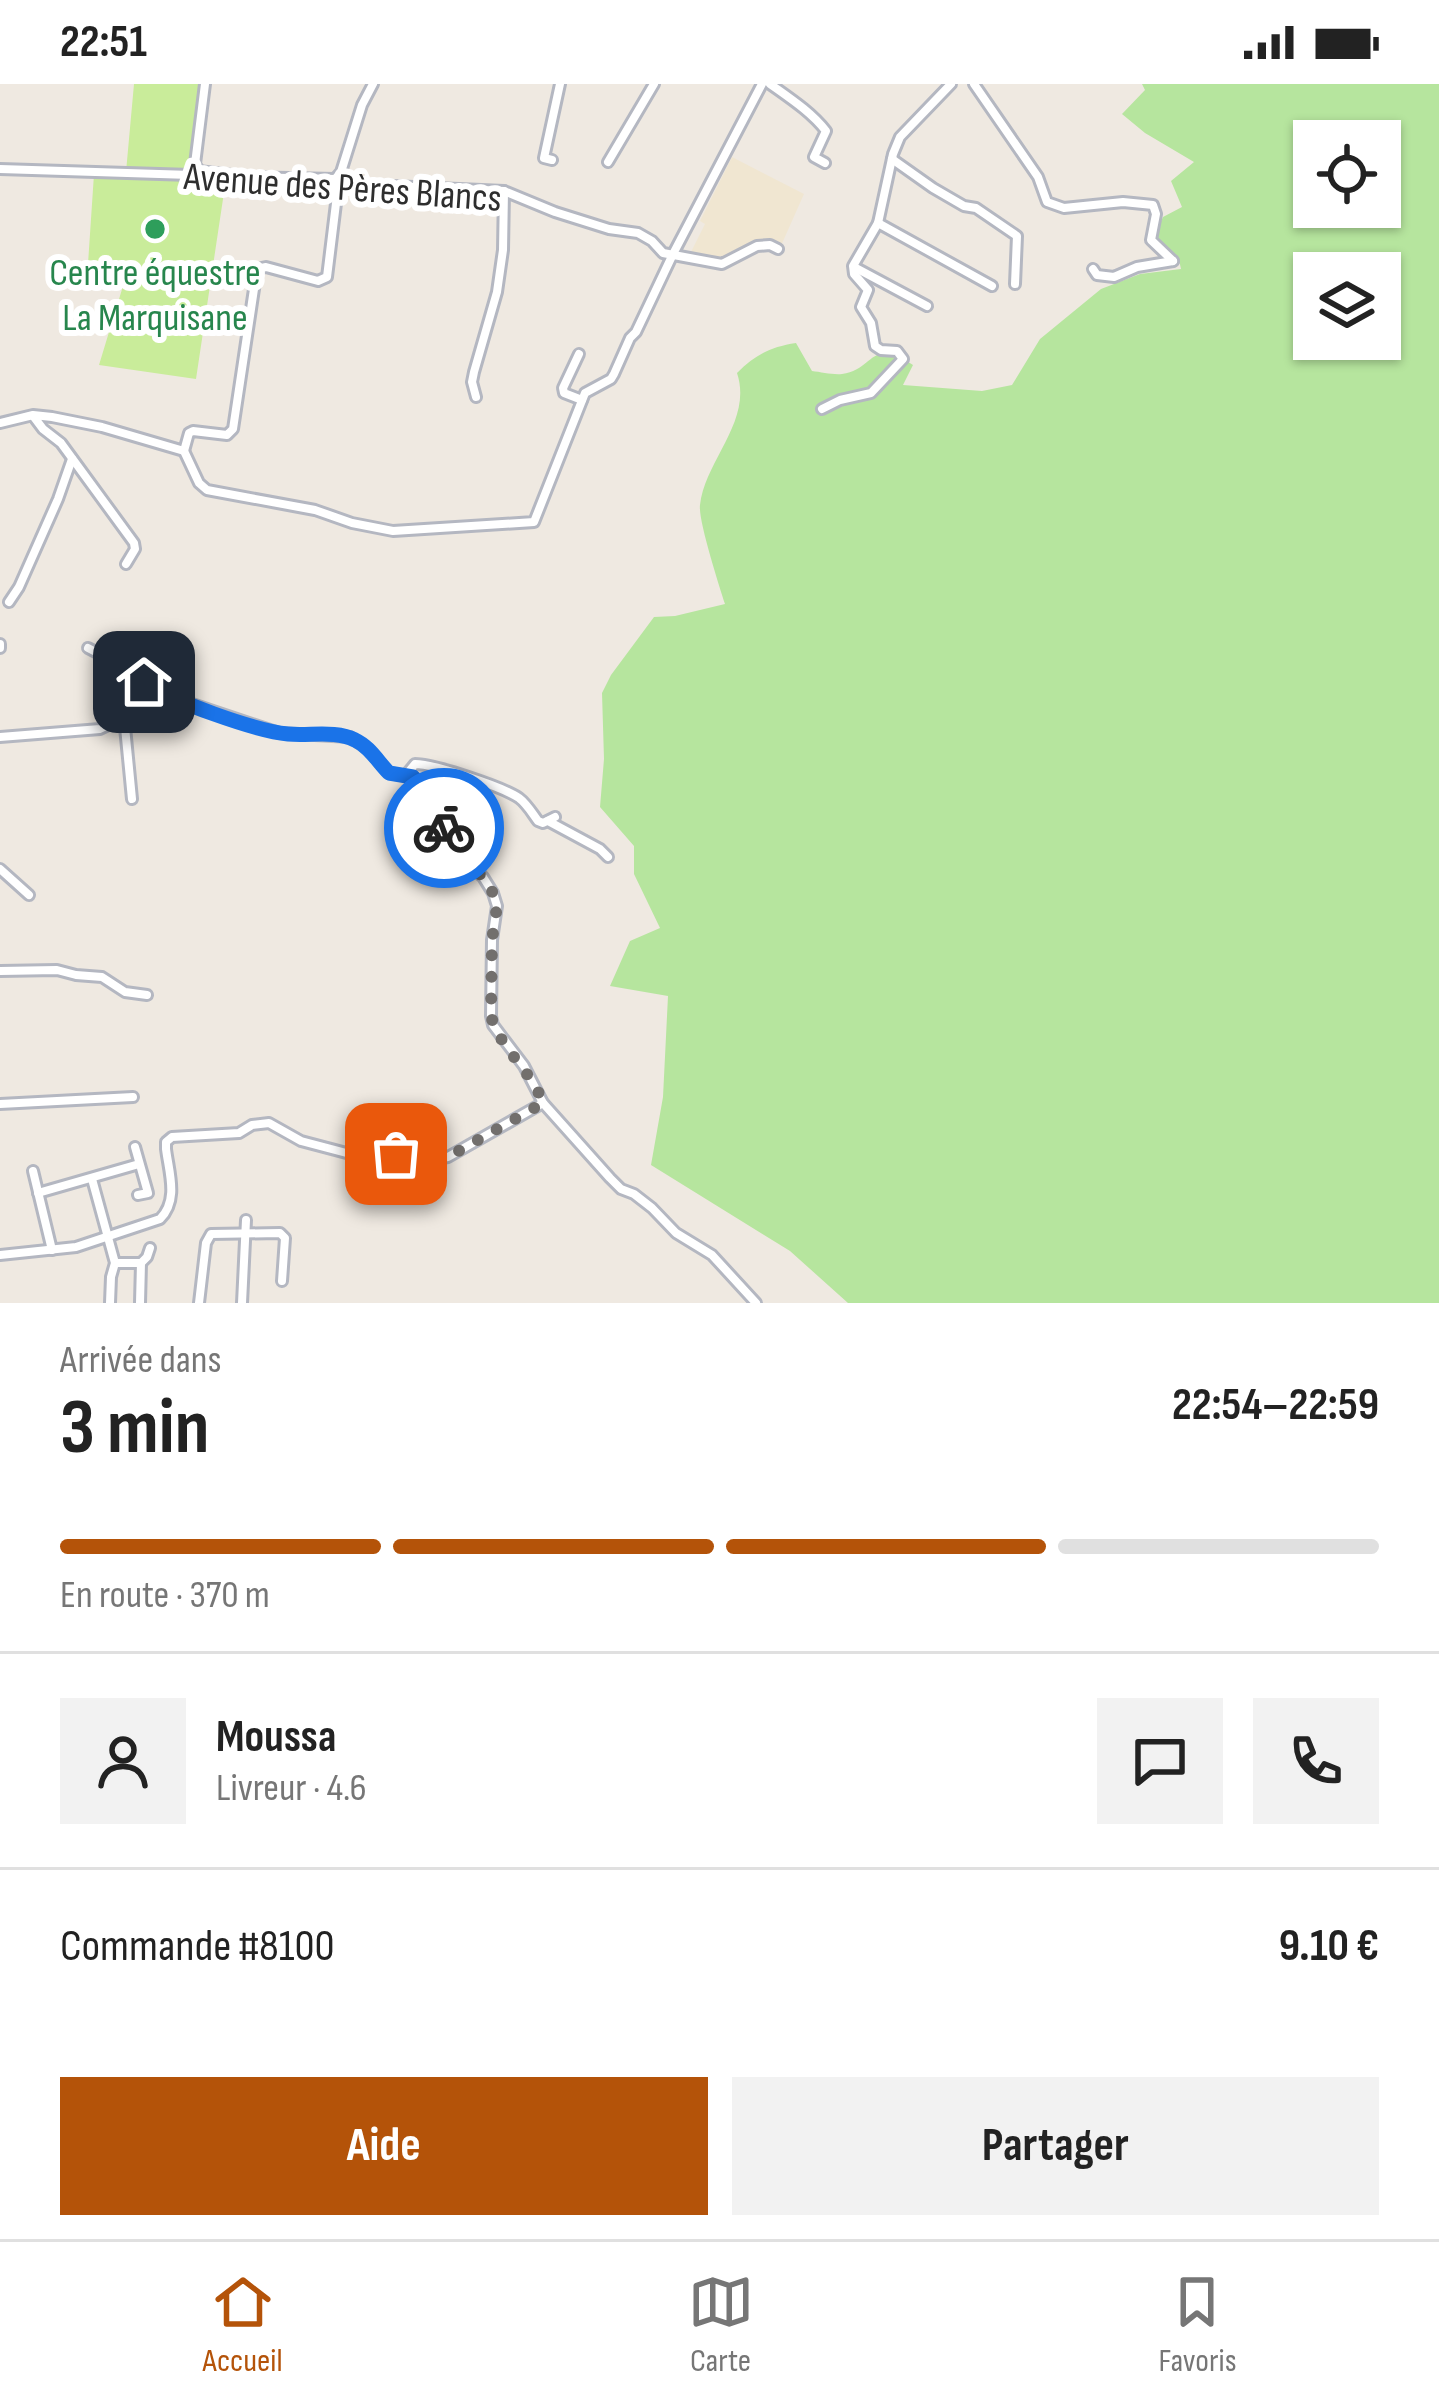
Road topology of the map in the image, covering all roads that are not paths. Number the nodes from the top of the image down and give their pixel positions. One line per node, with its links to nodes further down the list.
1 (205, 84): 13 (street)
2 (373, 84): 14 (street)
3 (560, 84): 9 (street)
4 (654, 84): 10 (street)
5 (766, 84): 11 (street); 18 (street)
6 (951, 84): 8 (street)
7 (974, 84): 20 (street)
8 (892, 159): 16 (street); 21 (street)
9 (552, 160)
10 (608, 162)
11 (825, 163)
12 (0, 169): 13 (street, Avenue des Pères Blancs)
13 (199, 171): 14 (street, Avenue des Pères Blancs)
14 (335, 179): 15 (street, Avenue des Pères Blancs); 30 (street)
15 (504, 191): 18 (street, Avenue des Pères Blancs); 25 (street)
16 (878, 224): 19 (street); 22 (street)
17 (778, 249): 18 (street, Avenue des Pères Blancs)
18 (673, 254): 26 (street)
19 (853, 266): 23 (street); 27 (street)
20 (1093, 269)
21 (1015, 284)
22 (992, 286)
23 (927, 306)
24 (580, 354): 26 (street)
25 (476, 397)
26 (582, 400): 30 (street)
27 (822, 409)
28 (33, 416): 29 (street); 30 (street); 31 (street)
29 (0, 423)
30 (184, 451)
31 (72, 457): 32 (street); 33 (street)
32 (126, 564)
33 (9, 602)
34 (88, 648): 35 (street)
35 (144, 682): 36 (street); 38 (street)
36 (124, 715): 37 (street); 39 (street)
37 (0, 736)
38 (406, 775): 40 (street); 46 (street)
39 (132, 799)
40 (608, 857)
41 (0, 869): 42 (street)
42 (29, 895)
43 (0, 971): 44 (street)
44 (147, 995)
45 (133, 1097): 47 (street)
46 (543, 1103): 56 (street); 67 (street)
47 (0, 1104)
48 (135, 1148): 49 (street)
49 (140, 1164): 51 (street); 53 (street)
50 (33, 1171): 52 (street)
51 (92, 1178): 52 (street); 56 (street)
52 (38, 1192): 58 (street)
53 (139, 1196)
54 (246, 1220): 55 (street)
55 (245, 1233): 62 (street); 65 (street); 66 (street)
56 (110, 1237): 58 (street); 60 (street)
57 (150, 1248): 61 (street)
58 (52, 1250): 59 (street)
59 (0, 1255)
60 (115, 1263): 61 (street); 63 (street)
61 (141, 1263): 64 (street)
62 (282, 1281)
63 (110, 1303)
64 (140, 1303)
65 (199, 1303)
66 (242, 1303)
67 (756, 1303)

